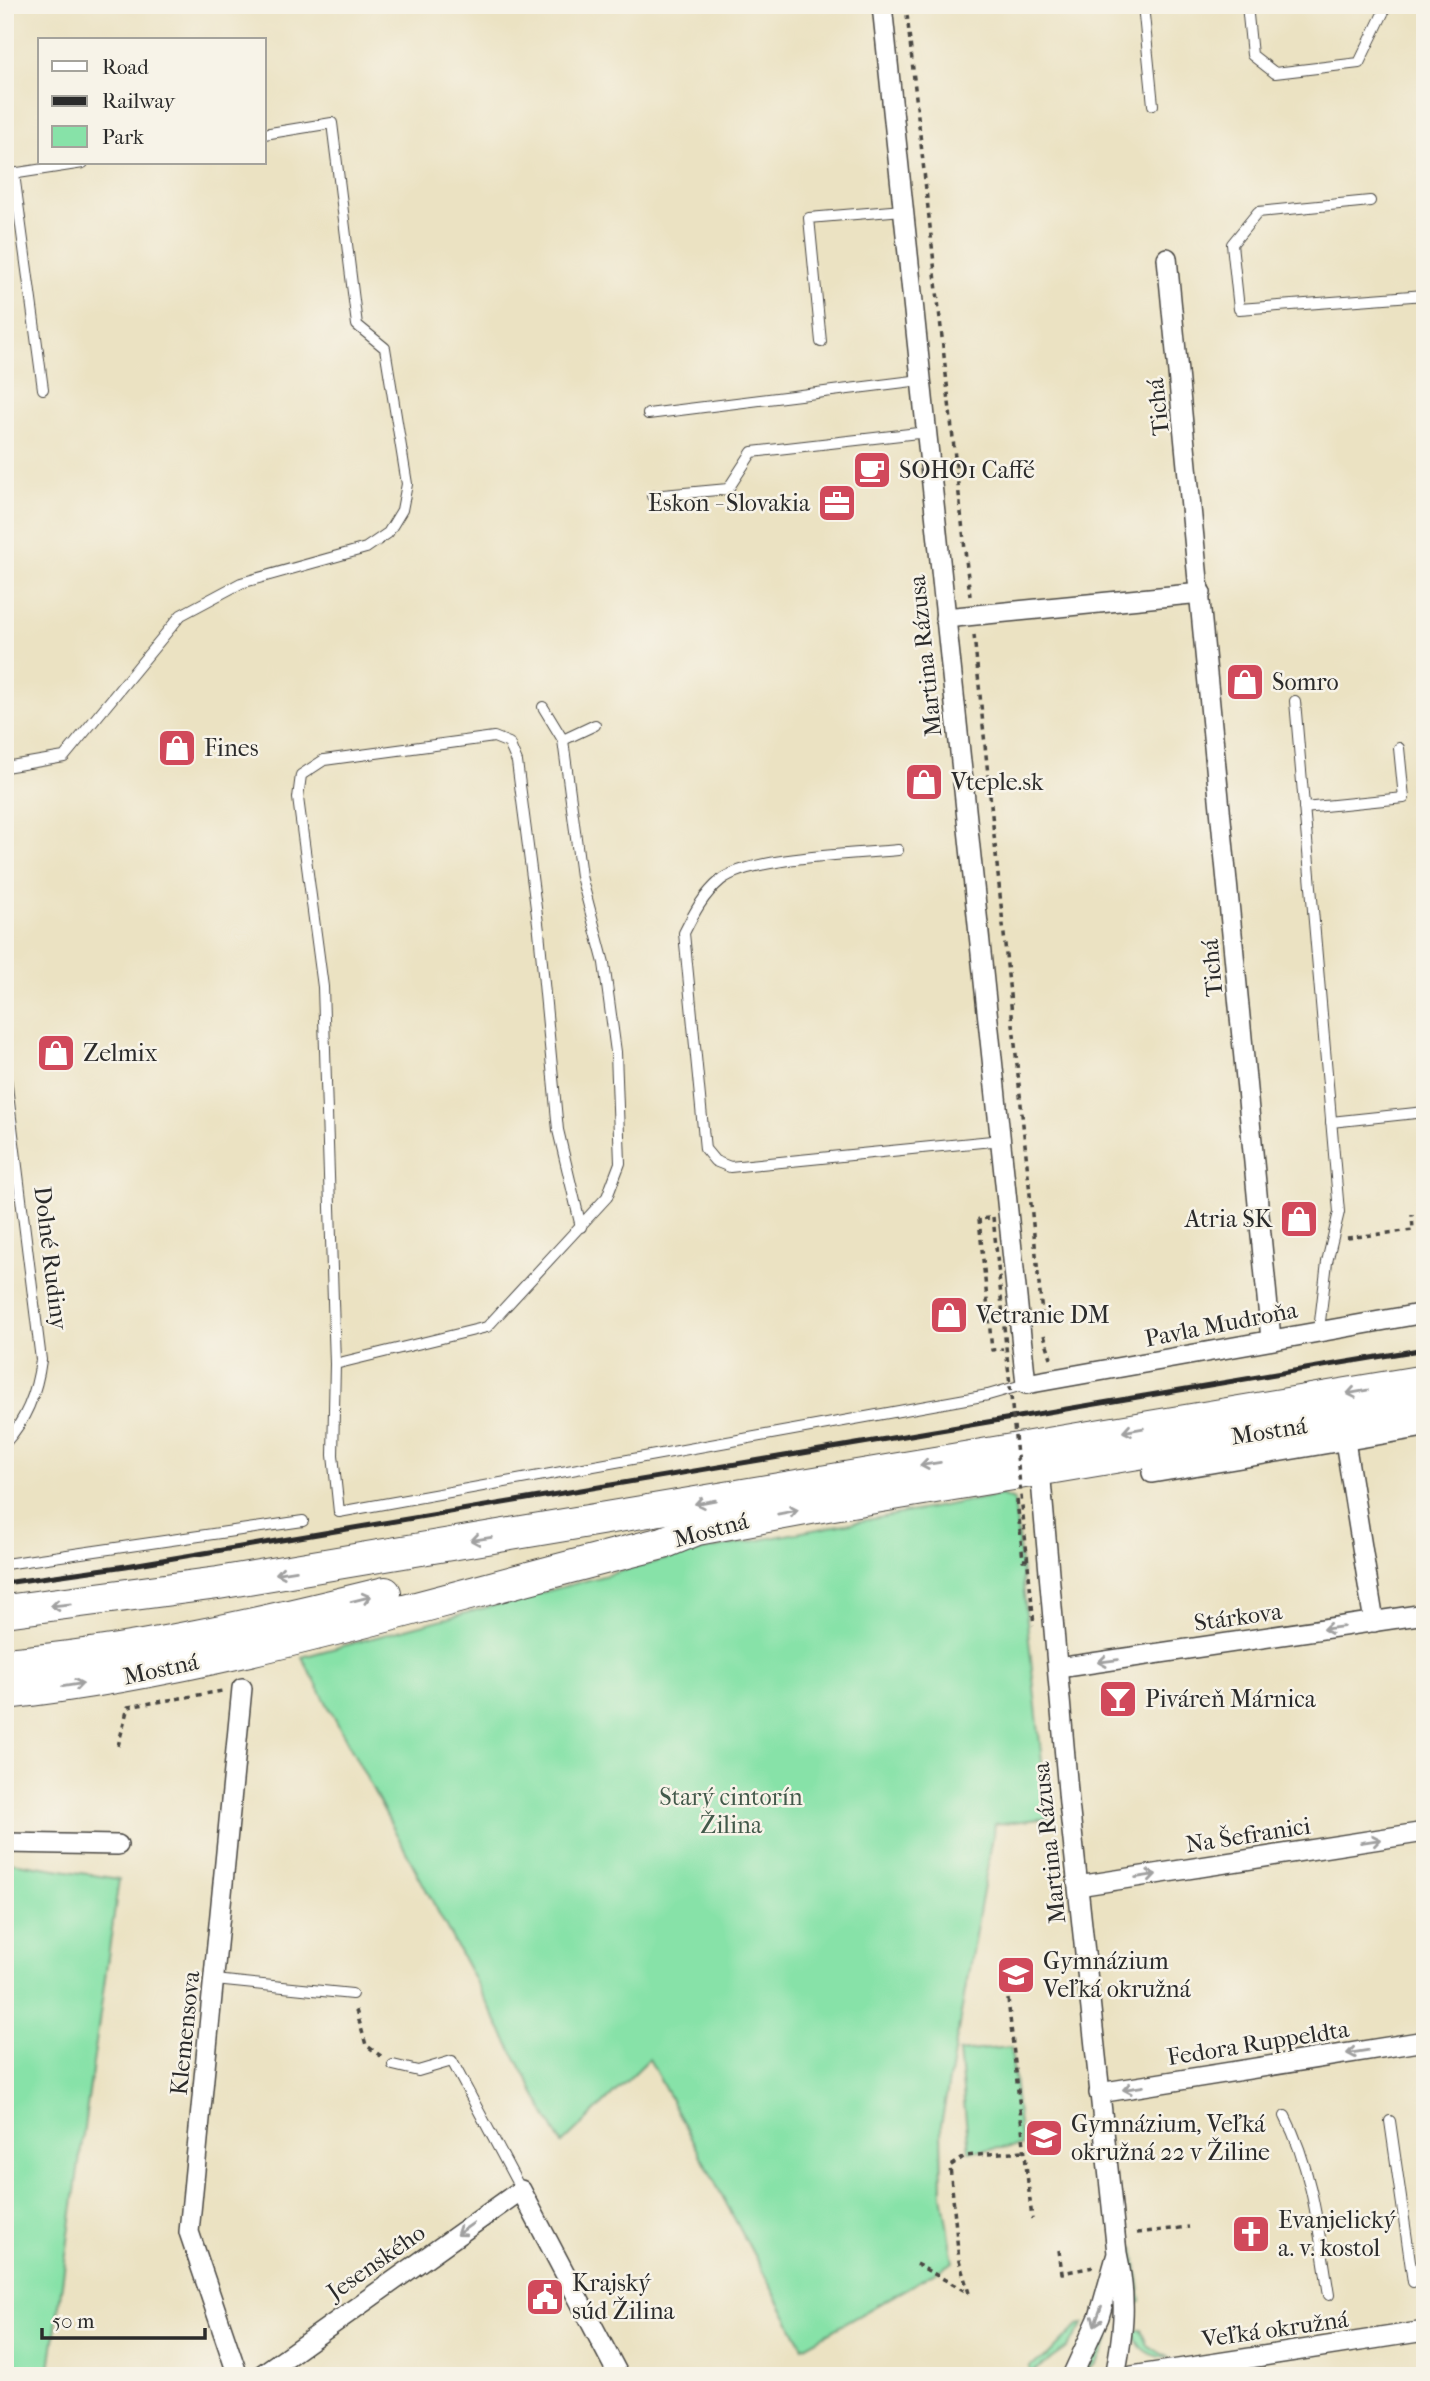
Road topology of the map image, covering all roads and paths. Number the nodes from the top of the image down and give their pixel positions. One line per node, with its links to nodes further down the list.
1 (257, 5): 2 (path)
2 (278, 5)
3 (881, 5): 13 (street, Martina Rázusa)
4 (906, 5): 23 (path)
5 (1143, 5): 8 (lane)
6 (1247, 5): 7 (lane)
7 (1387, 5)
8 (1153, 104)
9 (266, 134): 30 (lane)
10 (76, 164): 11 (lane)
11 (9, 174): 18 (lane)
12 (1370, 201): 15 (lane)
13 (903, 210): 16 (lane); 17 (street, Martina Rázusa)
14 (1167, 258): 22 (street, Tichá)
15 (1425, 295)
16 (821, 342)
17 (921, 380): 19 (lane); 20 (street, Martina Rázusa)
18 (43, 389)
19 (648, 414)
20 (927, 432): 21 (lane); 24 (street, Martina Rázusa)
21 (652, 496)
22 (1201, 593): 23 (street); 43 (street, Tichá)
23 (972, 616): 24 (street); 46 (path)
24 (945, 618): 36 (street, Martina Rázusa)
25 (1295, 701): 31 (lane)
26 (543, 707): 28 (lane)
27 (595, 725): 28 (lane)
28 (563, 740): 39 (lane)
29 (1399, 748): 31 (lane)
30 (5, 767)
31 (1304, 808): 35 (lane)
32 (898, 850): 36 (lane)
33 (5, 1070): 52 (lane, Dolné Rudiny)
34 (1421, 1112): 35 (lane); 37 (path)
35 (1331, 1122): 40 (lane)
36 (1002, 1140): 44 (street, Martina Rázusa)
37 (1422, 1172)
38 (1412, 1215): 40 (path)
39 (581, 1227): 45 (lane); 45 (lane)
40 (1335, 1239): 42 (lane)
41 (1425, 1314): 42 (street, Pavla Mudroňa)
42 (1319, 1330): 43 (street, Pavla Mudroňa)
43 (1271, 1339): 46 (street, Pavla Mudroňa)
44 (1023, 1346): 48 (street, Martina Rázusa); 64 (path, bridge)
45 (335, 1364): 48 (lane)
46 (1058, 1380): 48 (street, Pavla Mudroňa)
47 (1425, 1381): 58 (main road, Mostná, one-way to 58)
48 (1026, 1384)
49 (1425, 1405): 53 (main road, Mostná)
50 (1425, 1427): 51 (street)
51 (1345, 1441): 54 (street); 63 (street)
52 (5, 1443)
53 (1040, 1469): 57 (main road, Mostná, one-way to 53); 59 (street, Martina Rázusa)
54 (1152, 1473)
55 (1016, 1490): 59 (path)
56 (303, 1521): 60 (lane)
57 (696, 1530): 66 (main road, one-way to 57); 69 (main road, Mostná, one-way to 57)
58 (377, 1557): 61 (main road, Mostná, one-way to 61); 65 (main road)
59 (1049, 1558): 67 (street, Martina Rázusa)
60 (5, 1564)
61 (5, 1611)
62 (1425, 1614): 63 (street, Stárkova)
63 (1374, 1622): 67 (street, Stárkova, one-way to 67)
64 (1034, 1625)
65 (5, 1645)
66 (5, 1664)
67 (1058, 1668): 74 (street, Martina Rázusa)
68 (242, 1688): 70 (path); 75 (street, Klemensova)
69 (5, 1693)
70 (118, 1746)
71 (1425, 1832): 74 (street, Na Šefranici, one-way to 71)
72 (5, 1843): 73 (street)
73 (118, 1845)
74 (1078, 1886): 80 (street, Martina Rázusa)
75 (215, 1980): 76 (lane); 95 (street, Klemensova)
76 (352, 1994): 79 (path)
77 (1008, 1999): 83 (path)
78 (1425, 2041): 80 (street, Fedora Ruppeldta, one-way to 80)
79 (393, 2065): 84 (lane)
80 (1100, 2093): 89 (street, Martina Rázusa)
81 (1285, 2116): 93 (lane)
82 (1390, 2121): 92 (lane)
83 (1024, 2151): 85 (path); 90 (path)
84 (521, 2190): 96 (street, Jesenského, one-way to 96); 97 (street)
85 (1032, 2220)
86 (1189, 2227): 87 (path)
87 (1137, 2233)
88 (1059, 2250): 91 (path)
89 (1117, 2253): 98 (street, one-way to 98); 99 (street, Martina Rázusa)
90 (916, 2264)
91 (1099, 2266)
92 (1413, 2282)
93 (1329, 2295)
94 (1425, 2331): 100 (street, Veľká okružná)
95 (238, 2376)
96 (260, 2376)
97 (619, 2376)
98 (1072, 2376)
99 (1115, 2376)
100 (1132, 2376)

